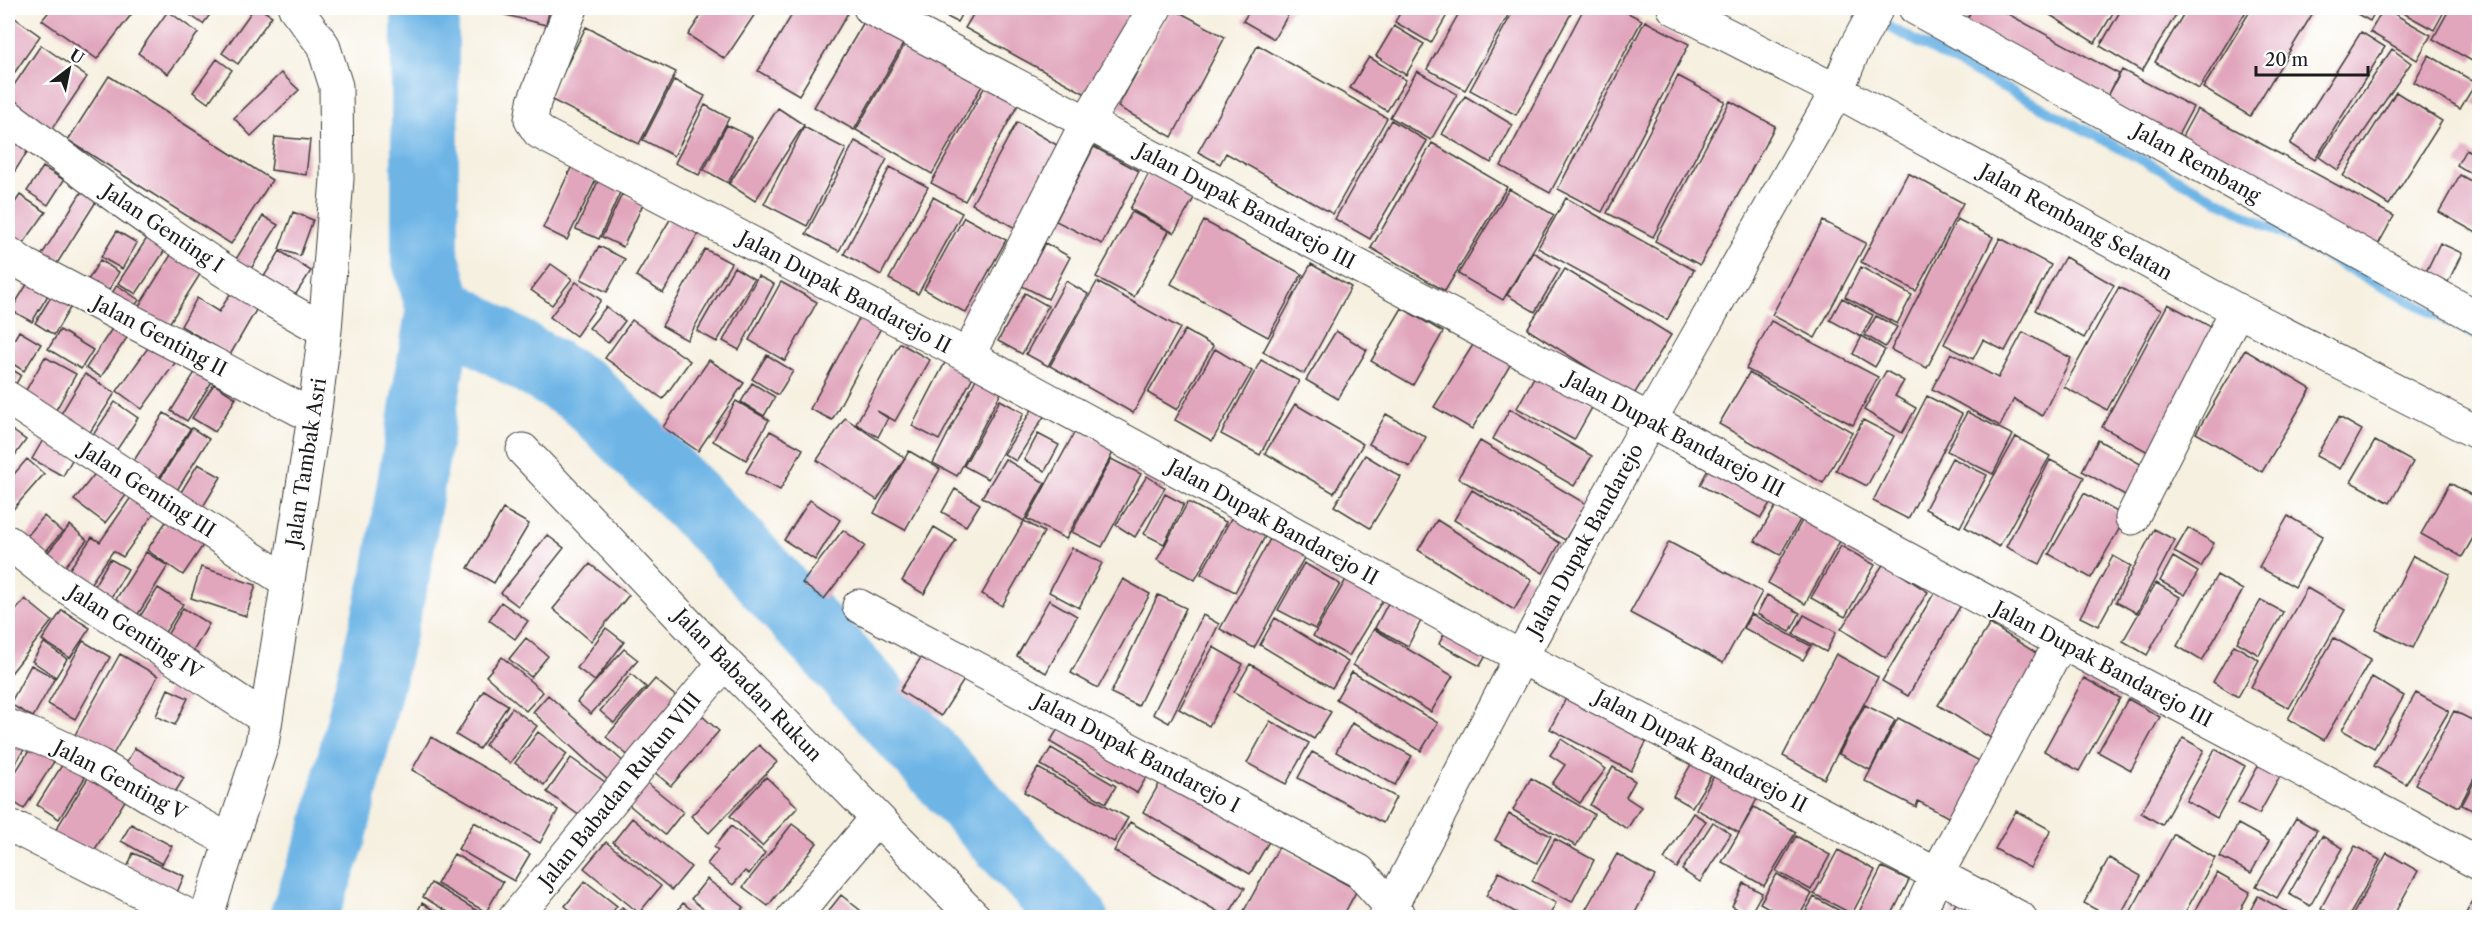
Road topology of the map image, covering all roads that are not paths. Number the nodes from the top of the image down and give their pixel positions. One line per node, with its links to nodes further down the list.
1 (295, 8): 14 (street, Jalan Tambak Asri)
2 (571, 8): 15 (street, Jalan Dupak Bandarejo II)
3 (870, 8): 10 (street, Jalan Dupak Bandarejo III)
4 (1155, 8): 10 (street)
5 (1674, 8): 8 (street, Jalan Rembang Selatan)
6 (1877, 8): 8 (street, Jalan Dupak Bandarejo)
7 (1915, 8): 13 (street, Jalan Rembang)
8 (1837, 91): 12 (street, Jalan Rembang Selatan); 18 (street, Jalan Dupak Bandarejo)
9 (8, 116): 14 (street, Jalan Genting I)
10 (1087, 122): 15 (street); 18 (street, Jalan Dupak Bandarejo III)
11 (8, 253): 17 (street, Jalan Genting II)
12 (2237, 310): 19 (street, Jalan Rembang Selatan); 21 (street)
13 (2480, 319)
14 (326, 330): 17 (street, Jalan Tambak Asri)
15 (968, 356): 26 (street, Jalan Dupak Bandarejo II)
16 (8, 398): 23 (street, Jalan Genting III)
17 (314, 417): 23 (street, Jalan Tambak Asri)
18 (1650, 420): 25 (street, Jalan Dupak Bandarejo III); 26 (street, Jalan Dupak Bandarejo)
19 (2480, 434)
20 (523, 450): 27 (street, Jalan Babadan Rukun)
21 (2132, 518)
22 (8, 542): 28 (street, Jalan Genting IV)
23 (288, 582): 28 (street, Jalan Tambak Asri)
24 (860, 606): 35 (street, Jalan Dupak Bandarejo I)
25 (2061, 642): 33 (street, Jalan Dupak Bandarejo III); 34 (street)
26 (1521, 657): 34 (street, Jalan Dupak Bandarejo II); 35 (street, Jalan Dupak Bandarejo)
27 (725, 662): 30 (street, Jalan Babadan Rukun); 38 (street, Jalan Babadan Rukun VIII)
28 (266, 719): 32 (street, Jalan Tambak Asri)
29 (8, 726): 32 (street, Jalan Genting V)
30 (877, 818): 39 (street); 40 (street, Jalan Babadan Rukun)
31 (8, 827): 36 (street)
32 (230, 841): 37 (street, Jalan Tambak Asri)
33 (2480, 864)
34 (1937, 874): 41 (street); 42 (street, Jalan Dupak Bandarejo II)
35 (1392, 914)
36 (193, 918)
37 (206, 918)
38 (515, 918)
39 (793, 918)
40 (975, 918)
41 (1917, 918)
42 (2020, 918)

